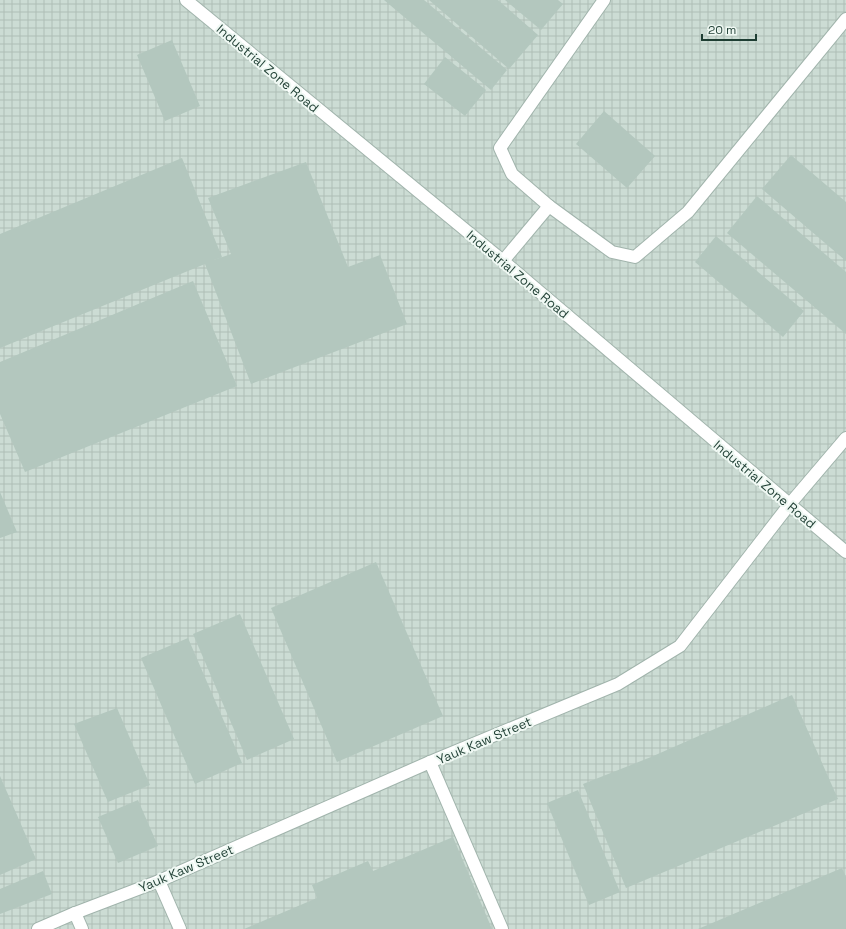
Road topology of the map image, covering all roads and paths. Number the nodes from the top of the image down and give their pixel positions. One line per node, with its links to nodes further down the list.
1 (186, 0): 5 (street, Industrial Zone Road)
2 (604, 0): 4 (street)
3 (846, 18): 4 (street)
4 (549, 206): 5 (street)
5 (503, 261): 7 (street, Industrial Zone Road)
6 (846, 438): 7 (street, Yauk Kaw Street)
7 (789, 505): 8 (street, Industrial Zone Road); 9 (street, Yauk Kaw Street)
8 (846, 552)
9 (430, 762): 10 (street, Yauk Kaw Street); 15 (street)
10 (159, 881): 11 (street, Yauk Kaw Street); 14 (street)
11 (75, 913): 12 (street, Yauk Kaw Street); 13 (street)
12 (38, 929)
13 (82, 929)
14 (180, 929)
15 (502, 929)

